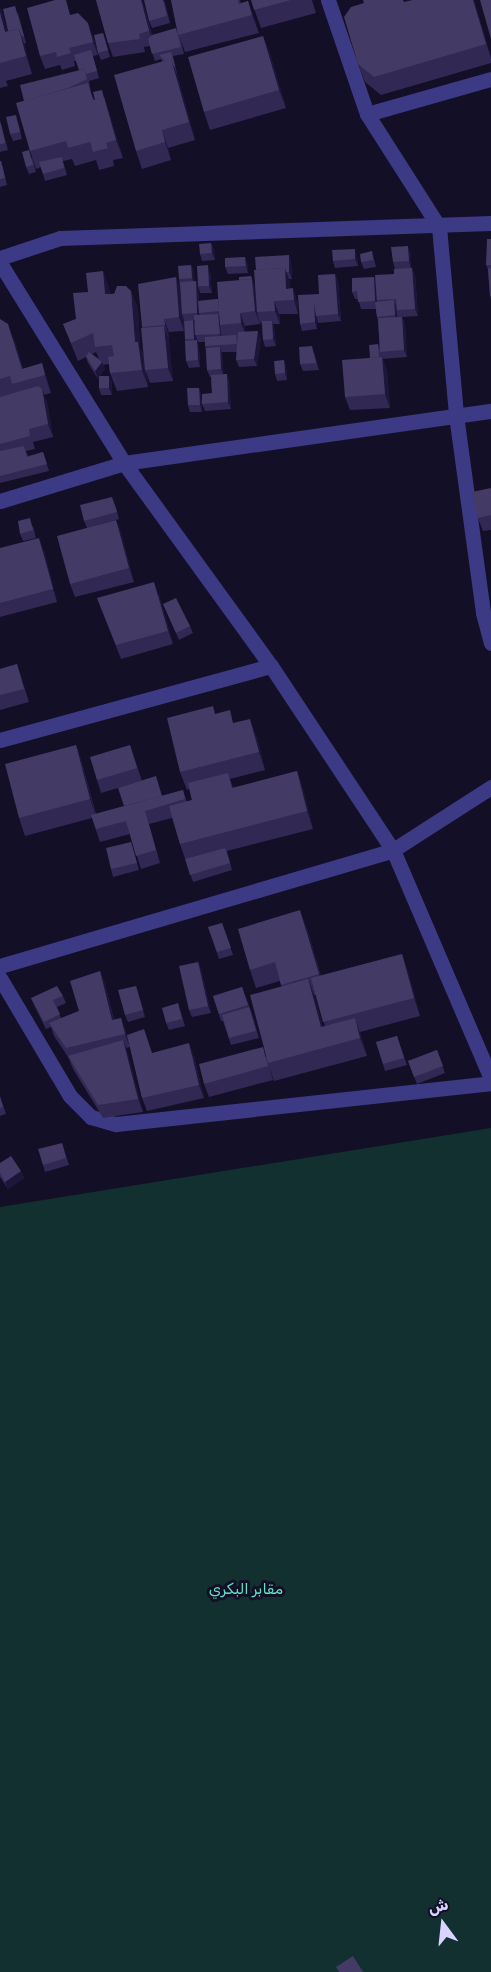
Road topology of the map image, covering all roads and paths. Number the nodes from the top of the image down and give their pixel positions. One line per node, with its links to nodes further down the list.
1 (328, 0): 3 (street)
2 (491, 79): 3 (street)
3 (367, 114): 5 (street)
4 (491, 223): 5 (street)
5 (439, 227): 6 (street); 9 (street)
6 (0, 258)
7 (0, 263): 10 (street)
8 (491, 411): 9 (street)
9 (456, 415): 10 (street); 12 (street)
10 (124, 463): 11 (street); 14 (street)
11 (0, 501)
12 (484, 566): 13 (street)
13 (491, 643)
14 (272, 666): 15 (street); 17 (street)
15 (0, 740)
16 (491, 787): 17 (street)
17 (393, 850): 18 (street); 20 (street)
18 (0, 966)
19 (0, 978): 20 (street)
20 (491, 1081)

